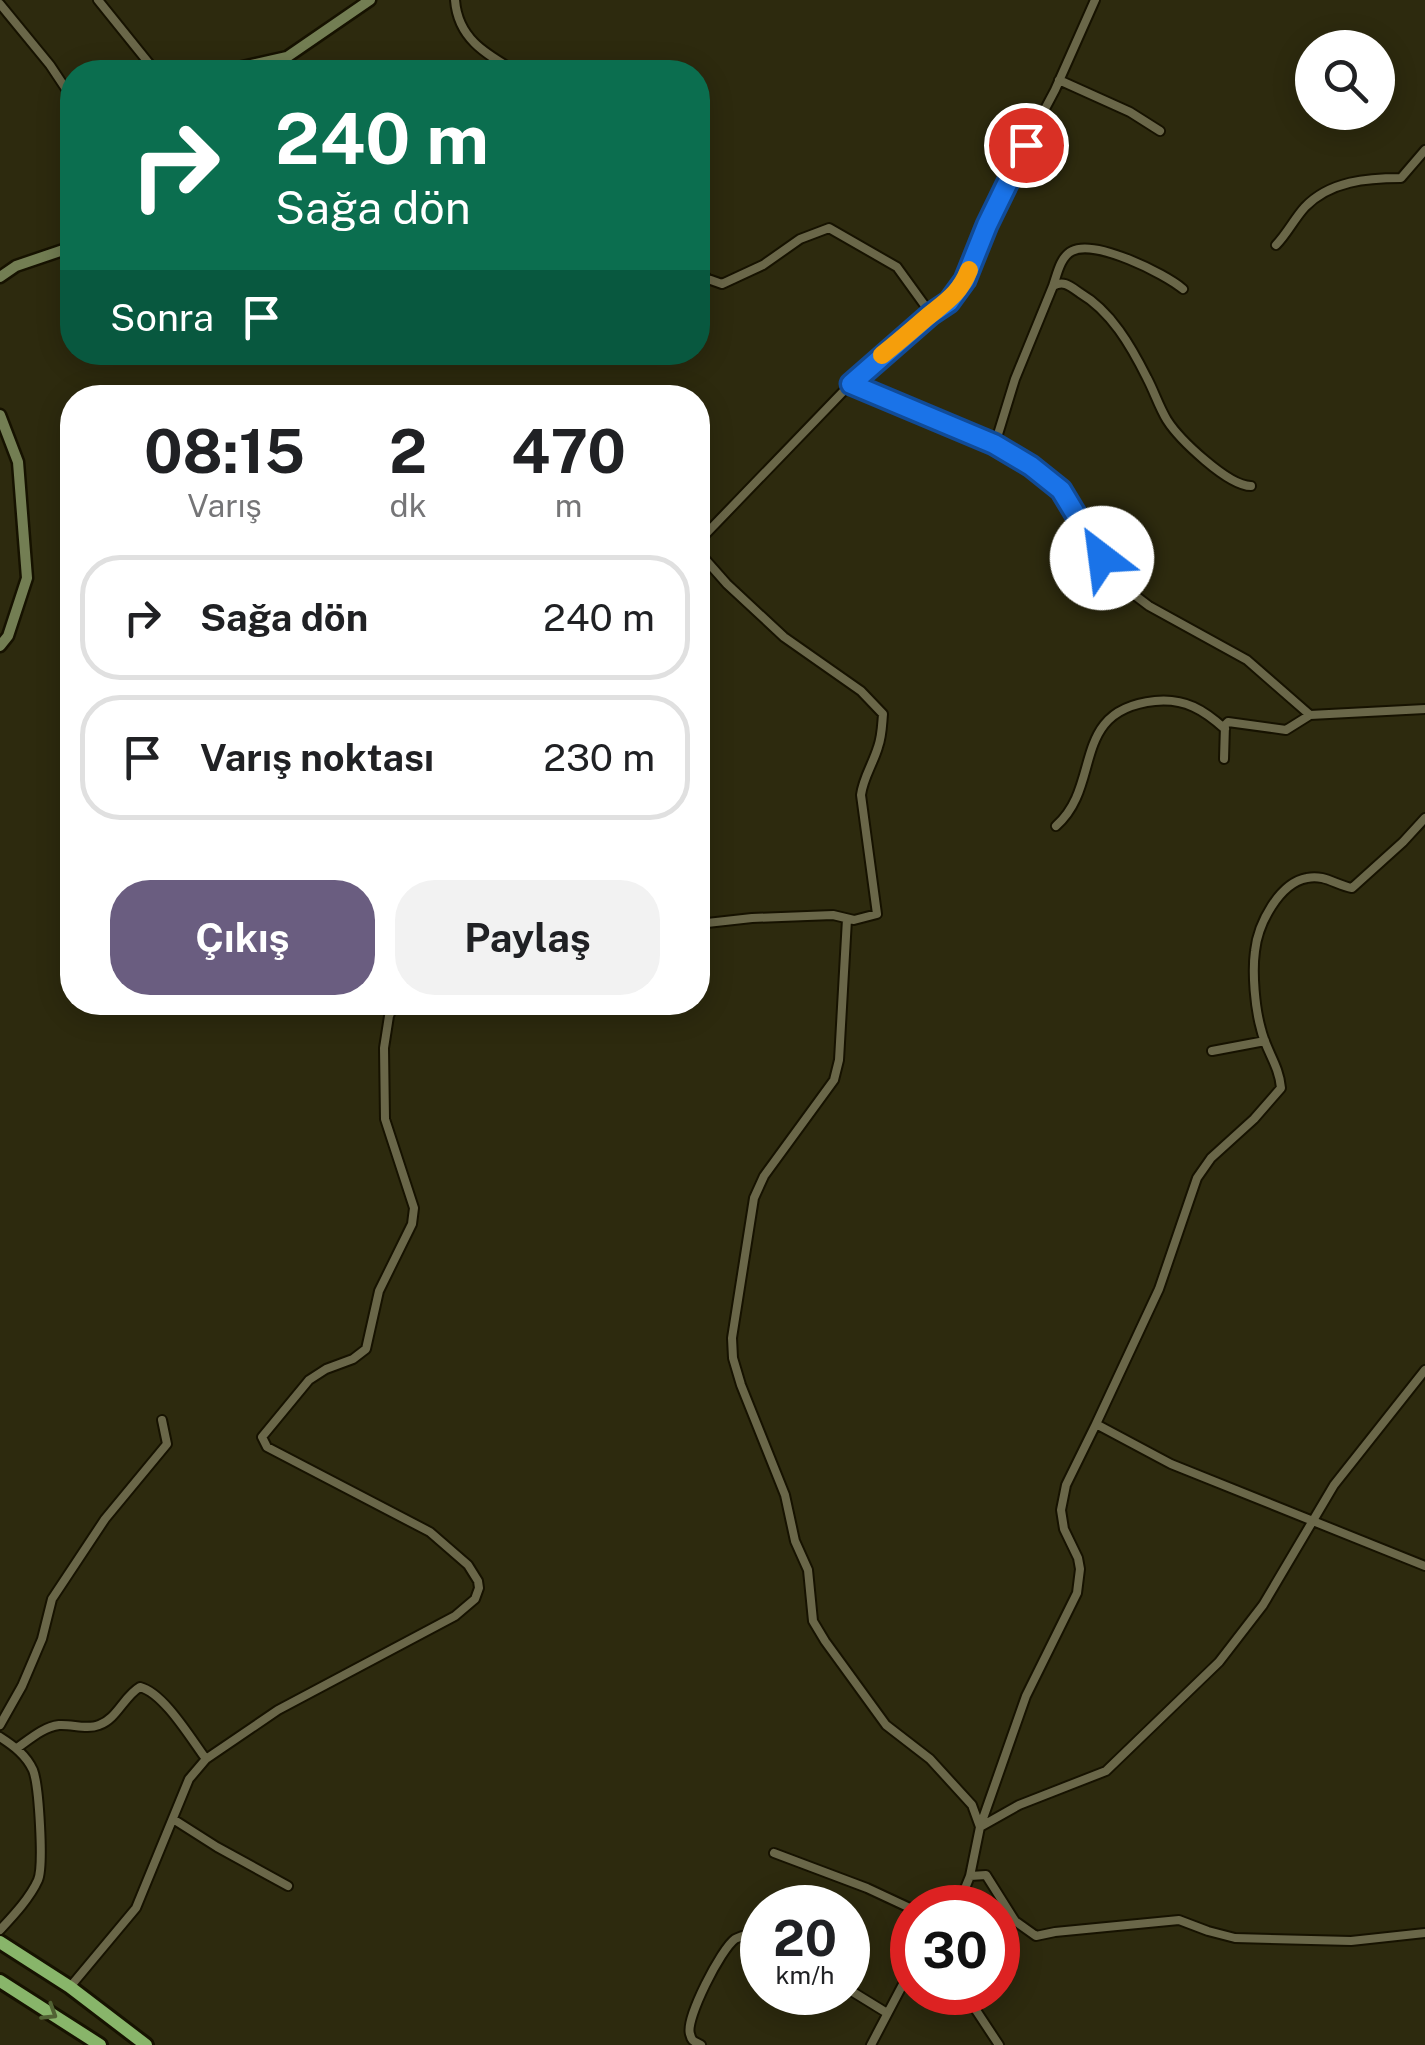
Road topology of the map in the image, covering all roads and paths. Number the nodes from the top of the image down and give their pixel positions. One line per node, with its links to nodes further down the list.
1 (98, 0): 6 (street)
2 (370, 0): 7 (street)
3 (455, 0): 8 (street)
4 (1094, 0): 10 (street)
5 (0, 4): 9 (street)
6 (146, 60)
7 (271, 60)
8 (500, 60)
9 (60, 80)
10 (1060, 80): 11 (street); 19 (street)
11 (1160, 130)
12 (1425, 150): 13 (street)
13 (1276, 245)
14 (60, 251): 15 (street)
15 (0, 277)
16 (710, 279): 19 (street)
17 (1053, 286): 18 (street); 22 (street); 23 (street)
18 (1183, 289)
19 (931, 314): 20 (street)
20 (851, 384): 22 (street); 24 (street)
21 (0, 415): 26 (street)
22 (994, 444): 28 (street)
23 (1250, 486)
24 (710, 531)
25 (710, 565): 33 (street)
26 (0, 646)
27 (1425, 709): 28 (street)
28 (1310, 715): 29 (street)
29 (1224, 730): 30 (street); 32 (street)
30 (1224, 759)
31 (1425, 818): 36 (street)
32 (1056, 826)
33 (846, 919): 34 (street); 48 (street)
34 (710, 923)
35 (389, 1015): 46 (street)
36 (1265, 1040): 37 (street); 40 (street)
37 (1212, 1051)
38 (1425, 1370): 41 (street)
39 (162, 1420): 43 (street)
40 (1096, 1424): 41 (street); 48 (street)
41 (1312, 1520): 42 (street); 48 (street)
42 (1425, 1566)
43 (0, 1725)
44 (0, 1738): 45 (street)
45 (17, 1748): 46 (street); 54 (street)
46 (206, 1759): 47 (street)
47 (173, 1819): 52 (street); 60 (street)
48 (980, 1827): 50 (street)
49 (774, 1853): 53 (street)
50 (970, 1876): 51 (street); 55 (street)
51 (967, 1885)
52 (288, 1886)
53 (890, 1899)
54 (0, 1930)
55 (1425, 1933)
56 (740, 1937): 67 (street)
57 (4, 1944): 58 (highway); 60 (highway)
58 (0, 1960)
59 (0, 1981): 65 (highway, one-way to 65)
60 (70, 1987): 66 (highway)
61 (870, 2003): 63 (street)
62 (890, 2007): 63 (street)
63 (887, 2013): 68 (street)
64 (979, 2015): 69 (street)
65 (100, 2045)
66 (146, 2045)
67 (701, 2045)
68 (871, 2045)
69 (999, 2045)

